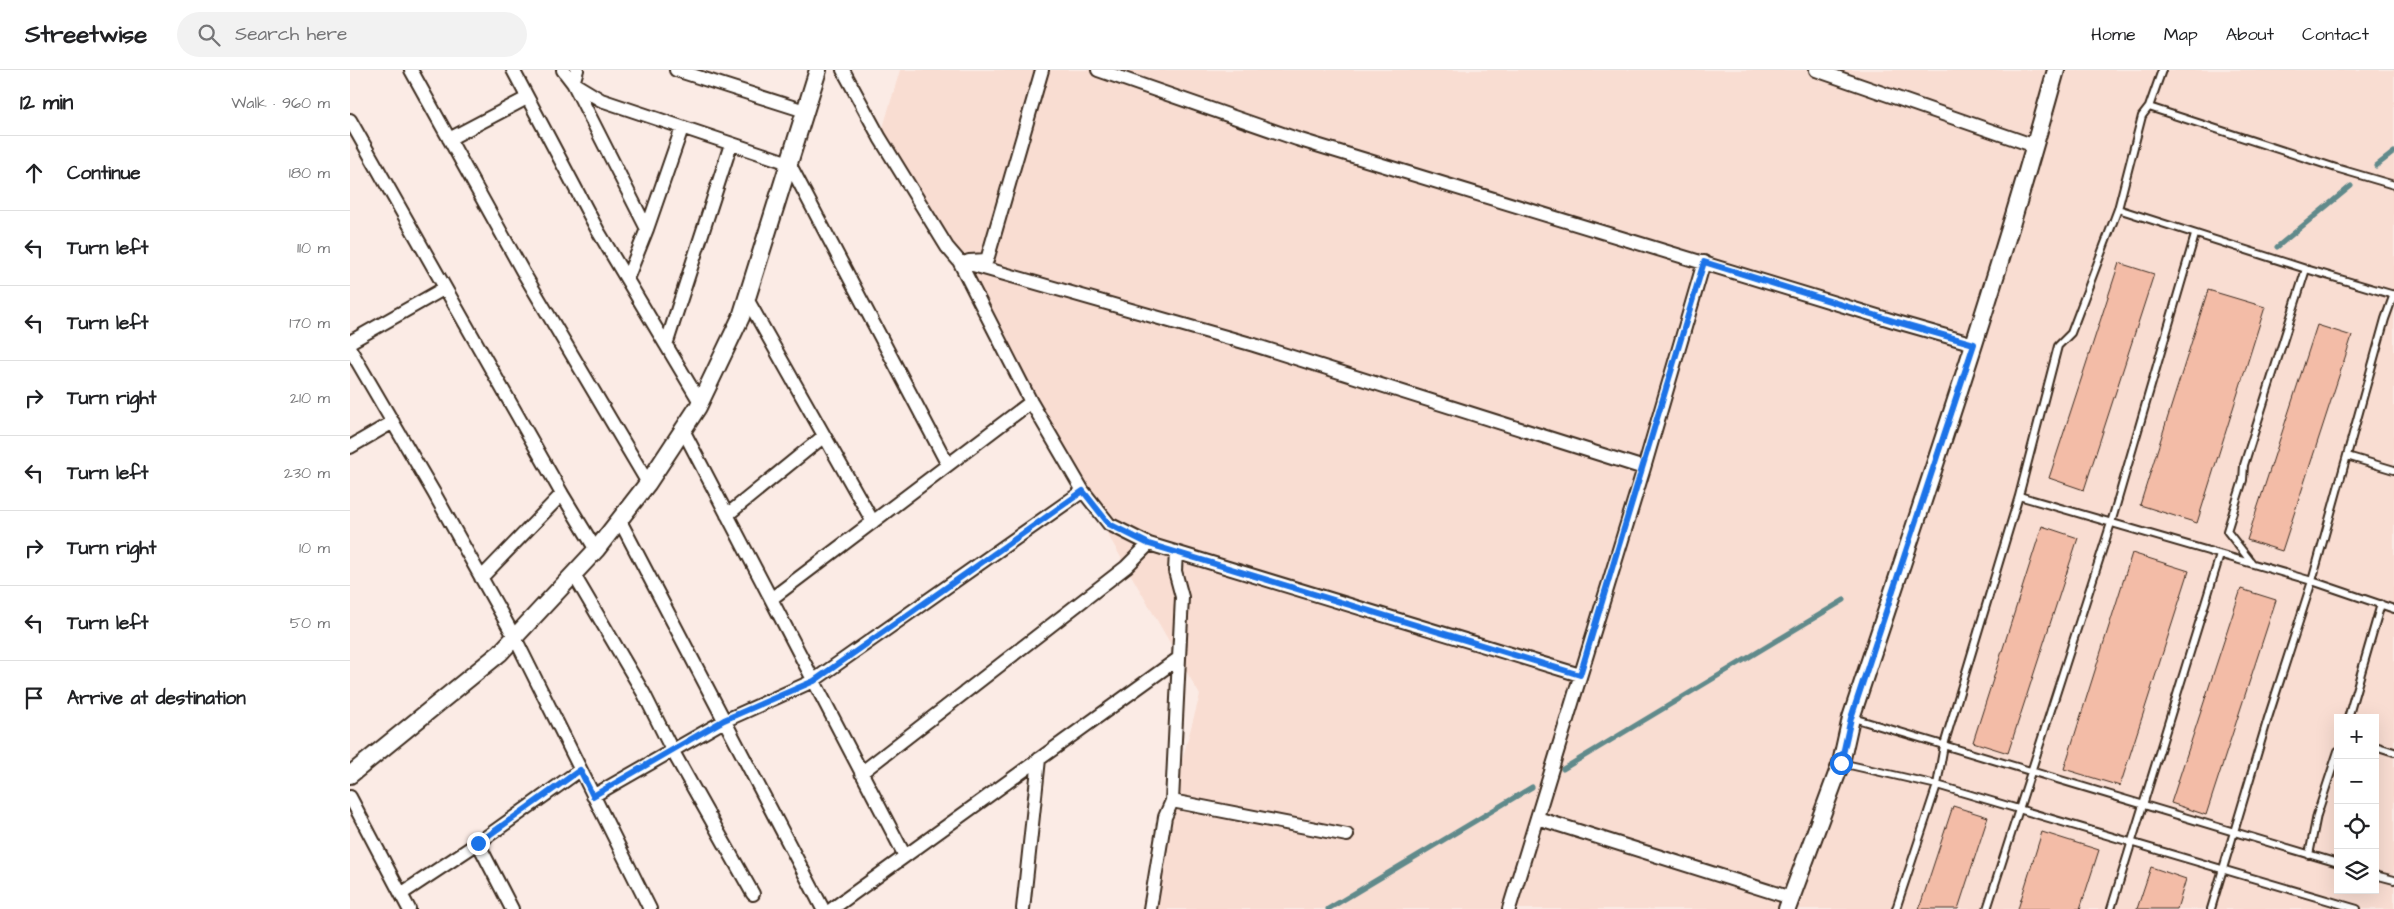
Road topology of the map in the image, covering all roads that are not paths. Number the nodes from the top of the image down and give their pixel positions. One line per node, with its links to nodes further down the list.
1 (411, 70): 19 (street)
2 (513, 70): 14 (street)
3 (564, 70): 13 (street)
4 (577, 70): 13 (street)
5 (676, 70): 16 (street)
6 (818, 70): 16 (street)
7 (843, 70): 27 (street)
8 (1042, 70): 27 (street)
9 (1098, 70): 28 (street)
10 (1816, 70): 21 (street)
11 (2056, 70): 21 (street)
12 (2162, 70): 15 (lane)
13 (573, 83): 18 (street); 25 (street)
14 (527, 98): 19 (street); 30 (street)
15 (2149, 107): 23 (lane); 24 (lane)
16 (805, 111): 22 (street)
17 (350, 120): 31 (street)
18 (682, 128): 20 (street); 25 (street)
19 (450, 139): 50 (street)
20 (731, 144): 22 (street); 38 (street)
21 (2035, 146): 37 (street)
22 (788, 163): 33 (street); 47 (street)
23 (2394, 185)
24 (2118, 209): 26 (lane); 53 (lane)
25 (647, 229): 30 (street)
26 (2195, 235): 29 (lane); 57 (lane)
27 (959, 261): 41 (street); 48 (street)
28 (1704, 262): 37 (street); 48 (street)
29 (2306, 270): 32 (lane); 62 (lane)
30 (627, 279): 38 (street)
31 (445, 288): 36 (street); 52 (street)
32 (2394, 295): 34 (lane)
33 (747, 299): 40 (street); 44 (street)
34 (2385, 318): 35 (lane); 46 (lane)
35 (2394, 321)
36 (350, 342)
37 (1974, 344): 74 (street)
38 (666, 345): 40 (street)
39 (350, 349): 42 (street)
40 (700, 402): 43 (street)
41 (1031, 402): 47 (street); 51 (street)
42 (393, 422): 45 (street); 64 (street)
43 (683, 430): 50 (street); 54 (street)
44 (824, 436): 54 (street); 56 (street)
45 (350, 447)
46 (2347, 456): 49 (lane); 65 (lane)
47 (948, 465): 56 (street)
48 (1644, 468): 71 (street)
49 (2394, 470)
50 (648, 483): 55 (street)
51 (1083, 491): 58 (street); 72 (street)
52 (562, 494): 59 (street); 64 (street)
53 (2019, 496): 57 (lane); 76 (lane)
54 (727, 515): 66 (street)
55 (620, 519): 59 (street); 75 (street)
56 (873, 522): 66 (street)
57 (2111, 523): 61 (lane); 86 (lane)
58 (1149, 544): 60 (street); 85 (street)
59 (596, 550): 63 (street)
60 (1176, 552): 70 (street); 71 (street)
61 (2220, 554): 62 (lane); 91 (lane)
62 (2253, 564): 65 (lane)
63 (574, 575): 69 (street); 78 (street)
64 (481, 578): 69 (street)
65 (2312, 581): 67 (lane); 94 (lane)
66 (771, 599): 72 (street)
67 (2381, 604): 68 (lane); 73 (lane)
68 (2394, 609)
69 (514, 638): 83 (street); 84 (street)
70 (1179, 658): 80 (street); 90 (street)
71 (1580, 675): 93 (street)
72 (814, 681): 75 (street); 85 (street)
73 (2349, 714)
74 (1851, 718): 76 (lane); 82 (street)
75 (724, 720): 78 (street); 110 (street)
76 (1944, 745): 86 (lane); 87 (lane)
77 (2379, 747): 79 (lane)
78 (672, 750): 88 (street); 105 (street)
79 (2394, 752)
80 (1039, 759): 99 (street); 112 (street)
81 (2335, 759): 98 (lane)
82 (1841, 763): 87 (lane); 106 (street)
83 (580, 770): 88 (street); 96 (street)
84 (351, 772)
85 (861, 772): 99 (street)
86 (2033, 772): 91 (lane); 92 (lane)
87 (1937, 785): 92 (lane); 115 (lane)
88 (593, 796): 109 (street)
89 (350, 797): 104 (street)
90 (1172, 801): 95 (street); 113 (street)
91 (2142, 805): 94 (lane); 97 (lane)
92 (2018, 811): 97 (lane); 116 (lane)
93 (1537, 818): 106 (street); 114 (street)
94 (2234, 832): 98 (lane); 101 (lane)
95 (1347, 835)
96 (478, 843): 104 (street); 108 (street)
97 (2131, 843): 101 (lane); 117 (lane)
98 (2308, 855): 100 (lane)
99 (905, 856): 111 (street)
100 (2334, 863)
101 (2224, 869): 118 (lane); 119 (lane)
102 (2379, 876): 103 (lane)
103 (2394, 880)
104 (402, 894): 107 (street)
105 (753, 894)
106 (1789, 903)
107 (409, 909)
108 (512, 909)
109 (650, 909)
110 (824, 909)
111 (832, 909)
112 (1022, 909)
113 (1150, 909)
114 (1509, 909)
115 (1896, 909)
116 (1987, 909)
117 (2111, 909)
118 (2211, 909)
119 (2357, 909)

